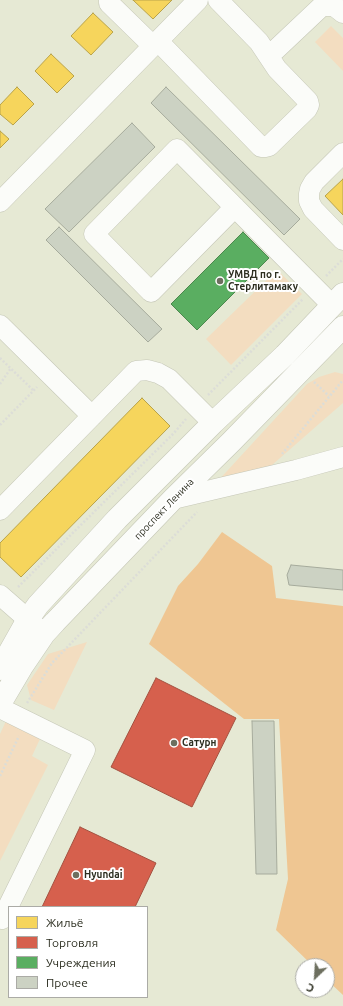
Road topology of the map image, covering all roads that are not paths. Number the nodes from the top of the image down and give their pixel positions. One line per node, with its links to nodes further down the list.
1 (109, 0): 5 (street)
2 (198, 0): 5 (street)
3 (218, 0): 6 (street)
4 (343, 13): 6 (street)
5 (156, 43): 6 (street); 8 (street)
6 (269, 56)
7 (343, 153): 10 (street)
8 (0, 202)
9 (234, 207): 9 (street); 11 (street)
10 (343, 240)
11 (338, 299): 16 (main road)
12 (0, 325): 15 (street)
13 (343, 327): 14 (main road, проспект Ленина)
14 (333, 349): 18 (main road, проспект Ленина)
15 (92, 416): 16 (street); 19 (street)
16 (213, 424): 21 (main road)
17 (343, 457): 18 (street)
18 (173, 499): 22 (main road, проспект Ленина)
19 (0, 510)
20 (3, 597): 21 (street)
21 (28, 619): 22 (street); 23 (main road)
22 (44, 634): 24 (main road, проспект Ленина)
23 (0, 669)
24 (0, 704)
25 (0, 708): 26 (street)
26 (1, 920)

